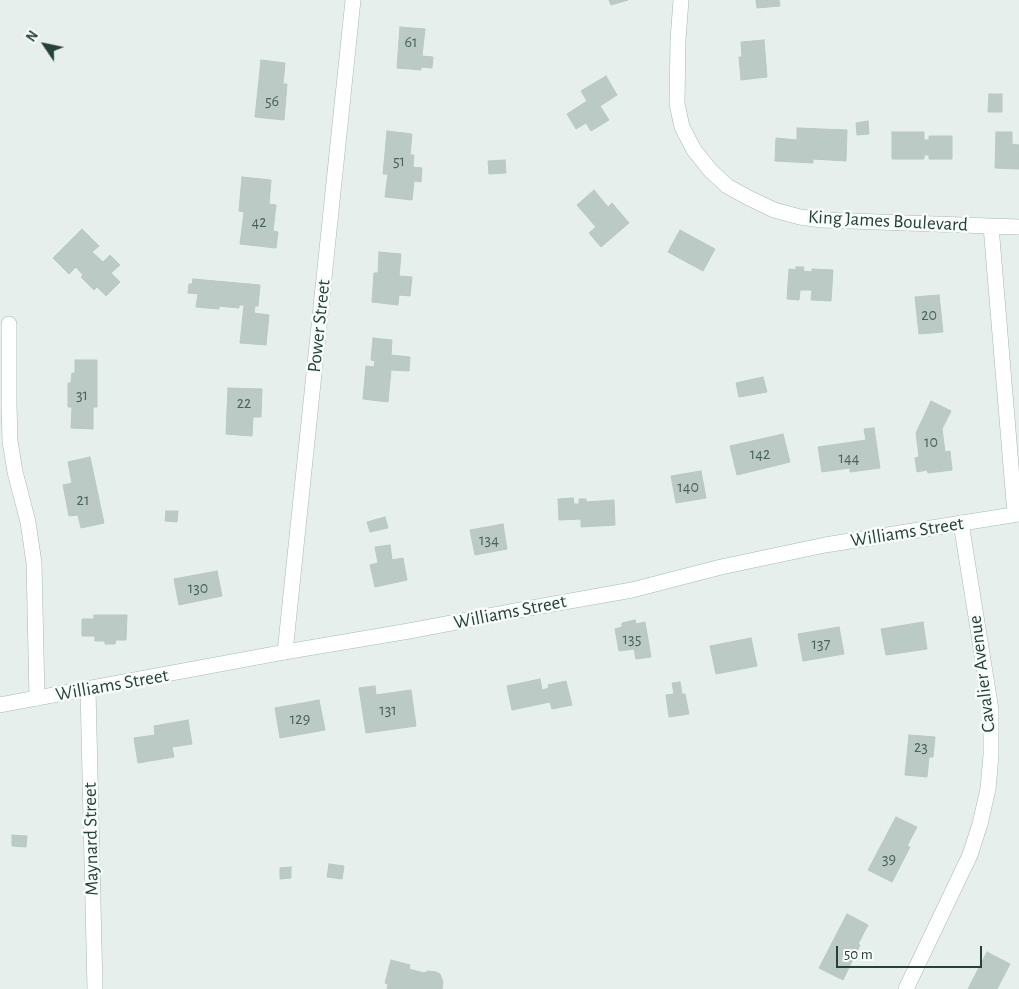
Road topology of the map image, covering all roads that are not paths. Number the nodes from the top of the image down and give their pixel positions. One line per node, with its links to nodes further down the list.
1 (353, 0): 8 (street, Power Street)
2 (681, 0): 3 (street, King James Boulevard)
3 (991, 226): 4 (street, King James Boulevard); 6 (street)
4 (1019, 228)
5 (9, 324): 10 (street)
6 (1017, 514): 7 (street, Williams Street)
7 (961, 523): 8 (street, Williams Street); 13 (street, Cavalier Avenue)
8 (285, 652): 9 (street, Williams Street)
9 (88, 689): 10 (street, Williams Street); 12 (street, Maynard Street)
10 (37, 698): 11 (street, Williams Street)
11 (0, 705)
12 (95, 989)
13 (906, 989)

